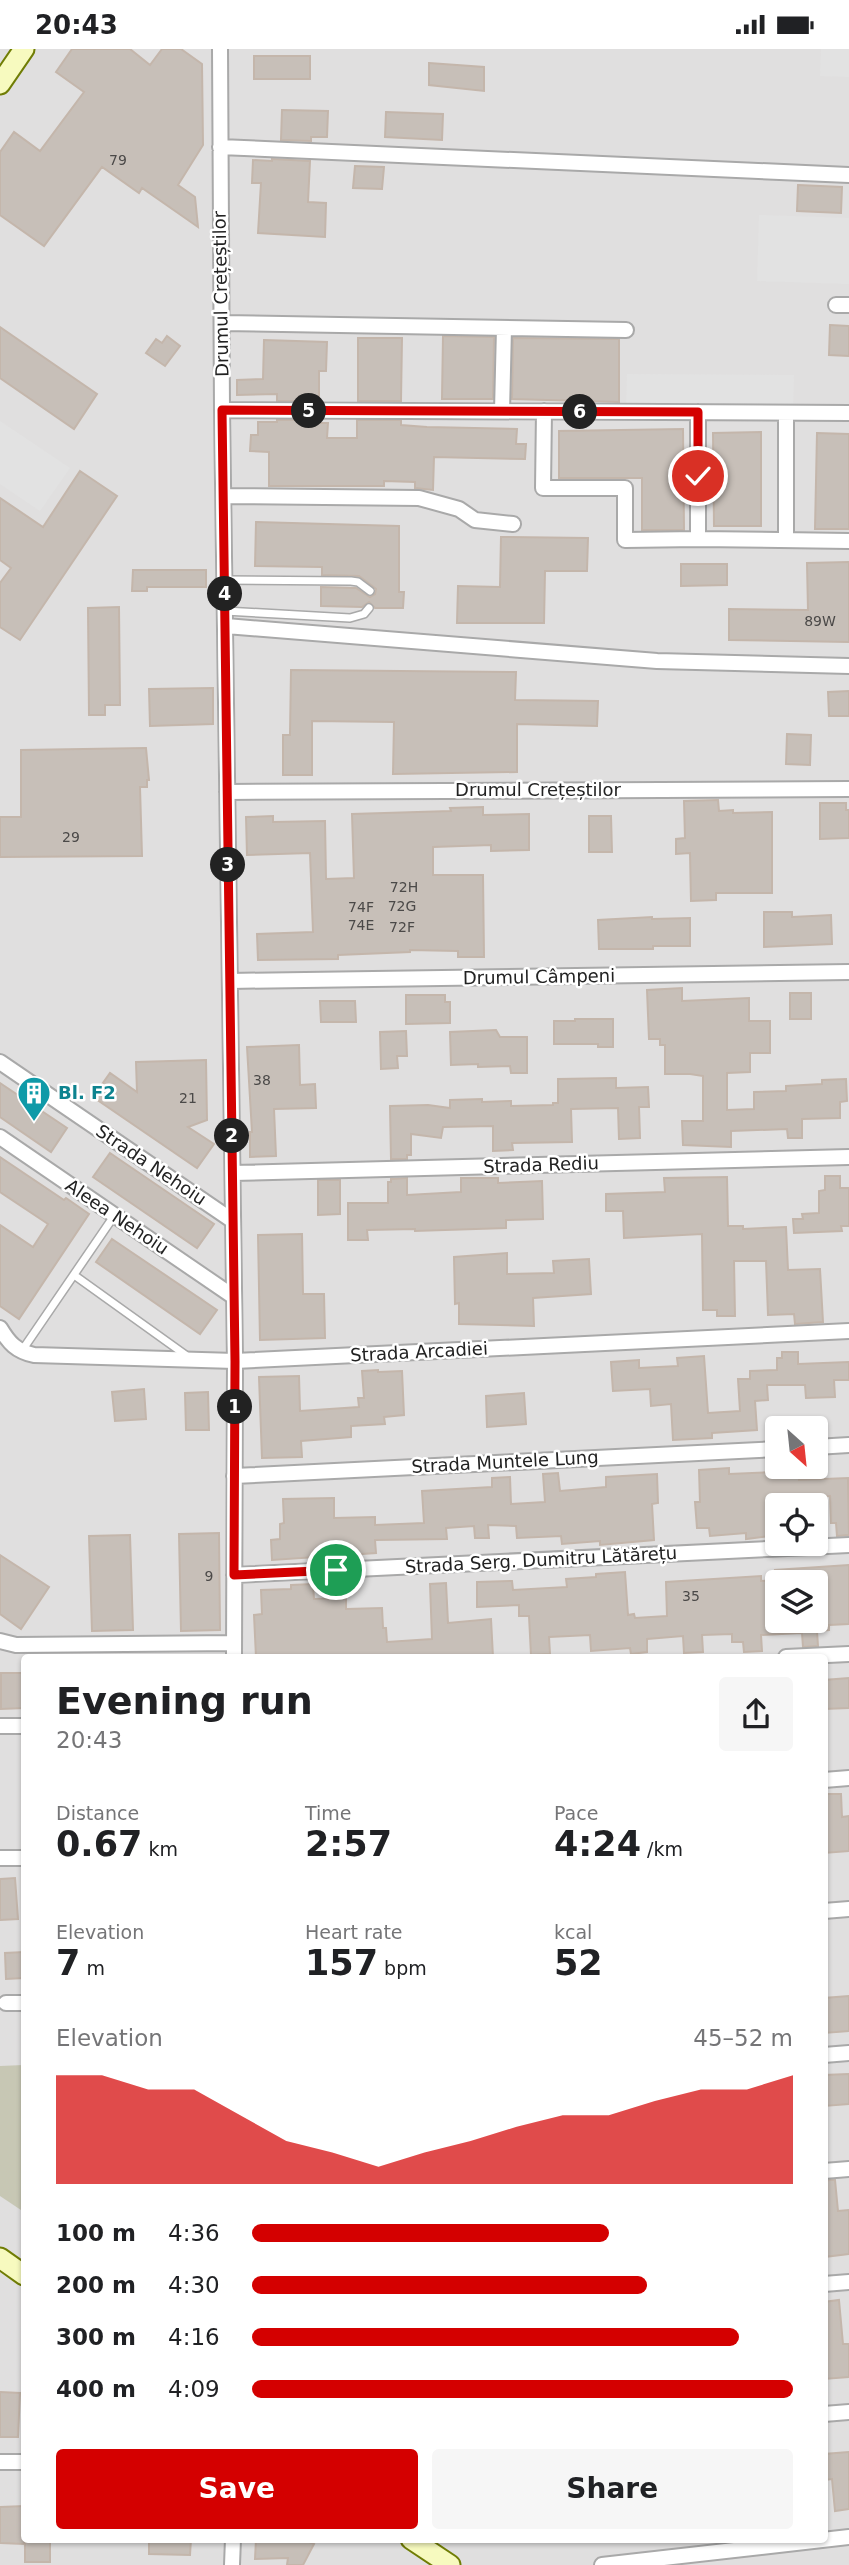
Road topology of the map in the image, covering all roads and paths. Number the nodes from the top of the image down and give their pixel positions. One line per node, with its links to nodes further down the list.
1 (24, 49): 3 (main road)
2 (220, 49): 4 (street, Drumul Crețeștilor)
3 (0, 84)
4 (220, 147): 5 (street); 6 (street, Drumul Crețeștilor)
5 (849, 175)
6 (222, 323): 7 (street); 9 (street, Drumul Crețeștilor)
7 (504, 328): 8 (street); 10 (street)
8 (626, 330)
9 (222, 410): 10 (street); 15 (street, Drumul Crețeștilor)
10 (502, 411): 11 (street)
11 (544, 411): 12 (street); 17 (street)
12 (698, 412): 13 (street); 17 (street)
13 (786, 413): 14 (street); 18 (street)
14 (849, 413)
15 (224, 496): 16 (street); 20 (street, Drumul Crețeștilor)
16 (513, 524)
17 (698, 540): 18 (street)
18 (786, 540): 19 (street)
19 (849, 541)
20 (225, 580): 21 (lane); 23 (street, Drumul Crețeștilor)
21 (370, 591)
22 (369, 608): 23 (lane)
23 (225, 611): 24 (street, Drumul Crețeștilor)
24 (226, 626): 25 (street); 27 (street, Drumul Crețeștilor)
25 (849, 666)
26 (849, 789): 27 (street, Drumul Crețeștilor)
27 (228, 792): 29 (street, Drumul Crețeștilor)
28 (849, 972): 29 (street, Drumul Câmpeni)
29 (230, 981): 33 (street, Drumul Crețeștilor)
30 (0, 1062): 35 (street, Strada Nehoiu)
31 (0, 1137): 34 (street, Aleea Nehoiu)
32 (849, 1157): 33 (street, Strada Rediu)
33 (233, 1173): 35 (street, Drumul Crețeștilor)
34 (115, 1215): 36 (lane); 37 (street, Aleea Nehoiu)
35 (233, 1221): 37 (street, Drumul Crețeștilor)
36 (74, 1275): 40 (lane); 41 (lane)
37 (234, 1297): 42 (street, Drumul Crețeștilor)
38 (0, 1328): 40 (street)
39 (849, 1331): 42 (street, Strada Arcadiei)
40 (21, 1352): 41 (street, Strada Arcadiei)
41 (191, 1359): 42 (street, Strada Arcadiei)
42 (235, 1361): 46 (street, Drumul Crețeștilor)
43 (849, 1445): 44 (street)
44 (828, 1446)
45 (765, 1450): 46 (street, Strada Muntele Lung)
46 (234, 1476): 48 (street, Drumul Crețeștilor)
47 (849, 1545): 48 (street, Strada Serg. Dumitru Lătărețu)
48 (234, 1575): 50 (street, Drumul Crețeștilor)
49 (0, 1641): 50 (street, Drumul Crețeștilor)
50 (234, 1650)
51 (849, 1654): 52 (street)
52 (828, 1655)
53 (0, 1725): 54 (street)
54 (21, 1726)
55 (849, 1778): 56 (street)
56 (828, 1780)
57 (0, 1858): 58 (street)
58 (21, 1858)
59 (849, 1909): 60 (street)
60 (828, 1911)
61 (6, 2003): 62 (street)
62 (21, 2003)
63 (849, 2053): 64 (street)
64 (828, 2055)
65 (849, 2169): 66 (street)
66 (828, 2171)
67 (0, 2257): 68 (main road)
68 (21, 2272)
69 (849, 2282): 70 (street)
70 (828, 2284)
71 (849, 2412): 72 (street)
72 (828, 2414)
73 (0, 2462): 74 (street)
74 (21, 2462)
75 (849, 2537): 76 (street)
76 (828, 2539)
77 (233, 2543): 80 (street)
78 (417, 2543): 81 (main road)
79 (796, 2543): 82 (street)
80 (232, 2565)
81 (450, 2565)
82 (602, 2565)

